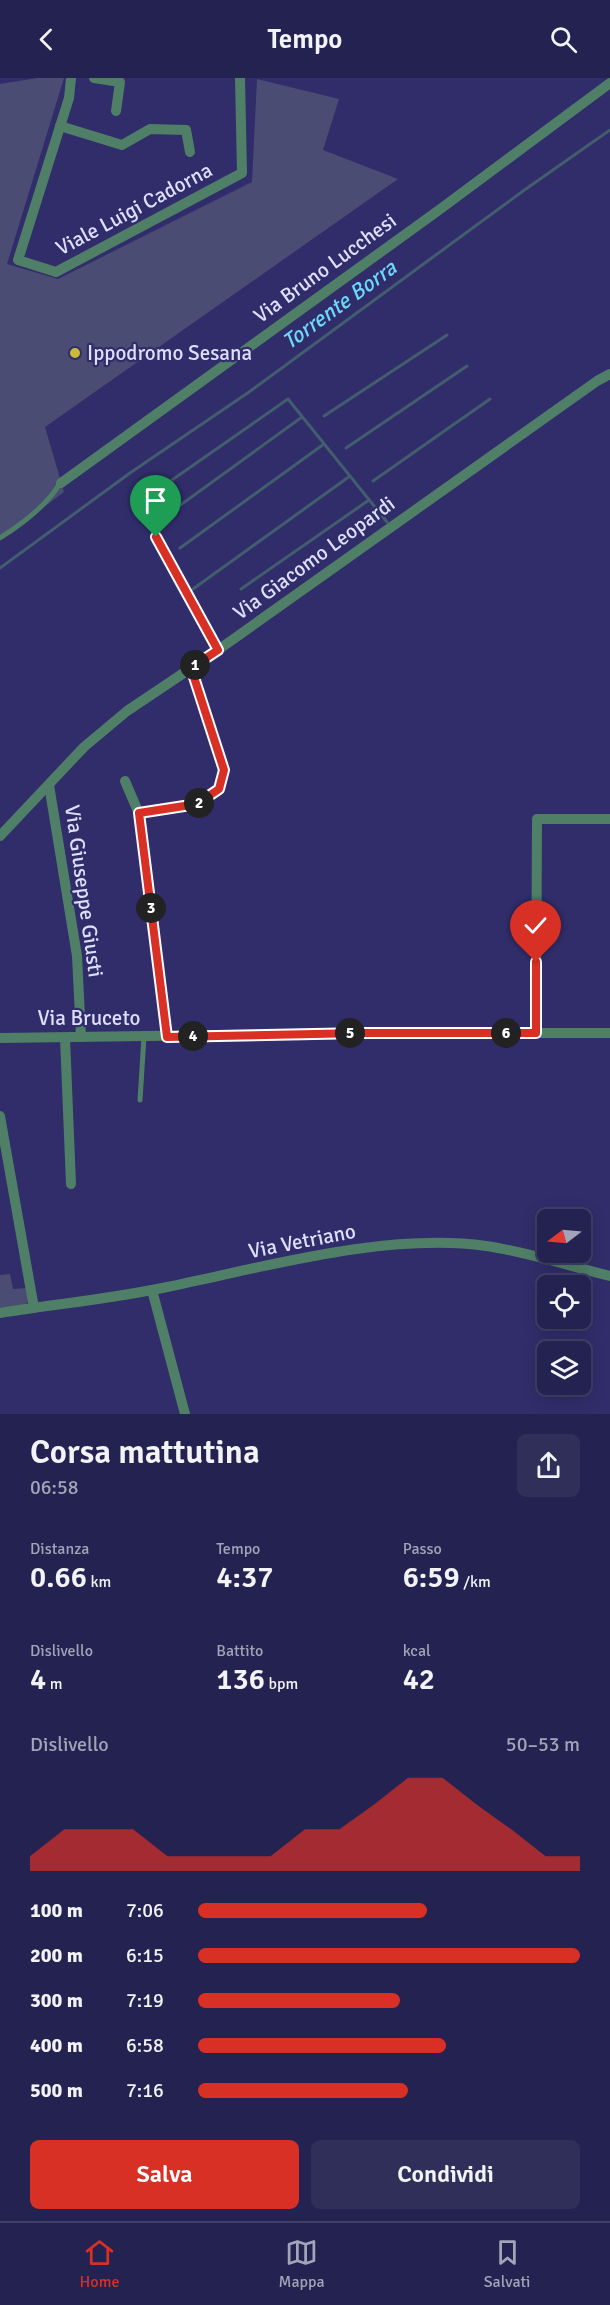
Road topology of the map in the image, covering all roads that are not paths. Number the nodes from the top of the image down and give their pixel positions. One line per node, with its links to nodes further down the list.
1 (71, 78): 6 (street, Viale Luigi Cadorna)
2 (94, 78): 5 (street)
3 (240, 78): 6 (street, Viale Luigi Cadorna)
4 (610, 83): 9 (street, Via Bruno Lucchesi)
5 (116, 111)
6 (60, 126): 7 (street)
7 (190, 152)
8 (610, 374): 12 (street, Via Giacomo Leopardi)
9 (61, 483): 11 (lane)
10 (156, 537): 12 (street)
11 (0, 538)
12 (218, 650): 13 (street, Via Giacomo Leopardi)
13 (191, 668): 15 (street, Via Giacomo Leopardi); 16 (street)
14 (125, 781): 16 (street)
15 (48, 785): 18 (street, Via Giacomo Leopardi); 21 (street, Via Giuseppe Giusti)
16 (139, 813): 23 (street)
17 (610, 819): 19 (street)
18 (0, 836)
19 (536, 1033): 20 (street, Via Bruceto); 23 (street, Via Bruceto)
20 (610, 1033)
21 (81, 1037): 22 (street, Via Bruceto); 25 (street, Via Bruceto)
22 (144, 1037): 23 (street, Via Bruceto); 26 (lane)
23 (167, 1037)
24 (0, 1038): 25 (street, Via Bruceto)
25 (65, 1038): 28 (street)
26 (140, 1100)
27 (0, 1116): 31 (street)
28 (71, 1184)
29 (610, 1276): 30 (street, Via Vetriano)
30 (152, 1290): 31 (street, Via Vetriano); 33 (street)
31 (34, 1308): 32 (street, Via Vetriano)
32 (0, 1313)
33 (185, 1414)

